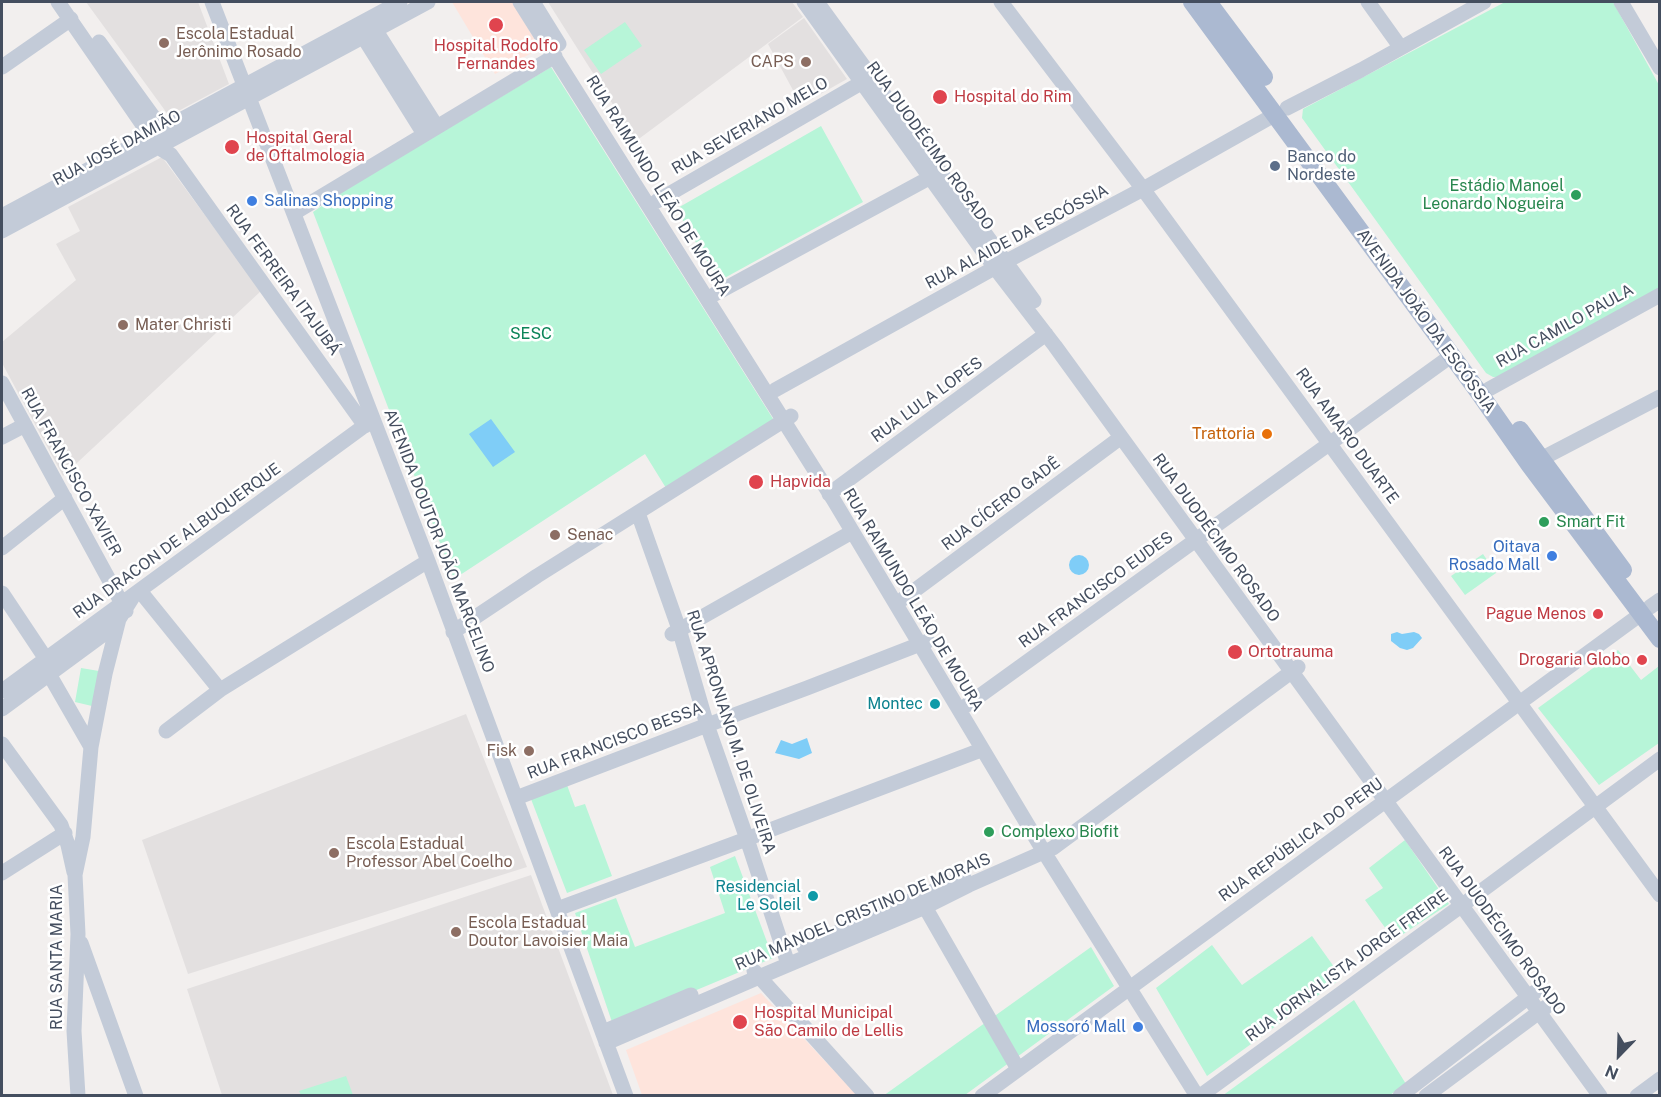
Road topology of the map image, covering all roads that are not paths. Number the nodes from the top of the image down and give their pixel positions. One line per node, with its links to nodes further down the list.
1 (58, 2): 16 (street, RUA FERREIRA ITAJUBÁ)
2 (69, 2): 26 (street, RUA FERREIRA ITAJUBÁ)
3 (212, 2): 23 (street, AVENIDA DOUTOR JOÃO MARCELINO)
4 (400, 2): 17 (street)
5 (428, 2): 17 (street)
6 (520, 2): 19 (street, RUA RAIMUNDO LEÃO DE MOURA)
7 (533, 2): 29 (street, RUA RAIMUNDO LEÃO DE MOURA)
8 (804, 2): 22 (street, RUA DUODÉCIMO ROSADO)
9 (817, 2): 33 (street, RUA DUODÉCIMO ROSADO)
10 (1001, 2): 28 (street, RUA AMARO DUARTE)
11 (1192, 2): 24 (main road, AVENIDA JOÃO DA ESCÓSSIA)
12 (1208, 2): 24 (main road, AVENIDA JOÃO DA ESCÓSSIA)
13 (1368, 2): 18 (street)
14 (1484, 2): 18 (street, RUA ALAIDE DA ESCÓSSIA)
15 (1621, 2): 21 (street)
16 (71, 19): 20 (street); 26 (street, RUA FERREIRA ITAJUBÁ)
17 (366, 28): 23 (street, RUA JOSÉ DAMIÃO); 25 (street)
18 (1401, 48): 24 (street, RUA ALAIDE DA ESCÓSSIA)
19 (555, 56): 25 (street); 42 (street, RUA RAIMUNDO LEÃO DE MOURA)
20 (2, 67)
21 (1659, 69)
22 (861, 83): 27 (street, RUA DUODÉCIMO ROSADO); 29 (street, RUA SEVERIANO MELO)
23 (247, 92): 26 (street, RUA JOSÉ DAMIÃO); 30 (street, AVENIDA DOUTOR JOÃO MARCELINO)
24 (1281, 111): 28 (street, RUA ALAIDE DA ESCÓSSIA); 37 (main road, AVENIDA JOÃO DA ESCÓSSIA); 39 (main road, AVENIDA JOÃO DA ESCÓSSIA)
25 (430, 131): 30 (street)
26 (162, 142): 31 (street, RUA JOSÉ DAMIÃO); 32 (street, RUA JOSÉ DAMIÃO); 43 (street, RUA FERREIRA ITAJUBÁ)
27 (931, 177): 33 (street, RUA DUODÉCIMO ROSADO); 34 (street)
28 (1143, 189): 33 (street, RUA ALAIDE DA ESCÓSSIA); 47 (street, RUA AMARO DUARTE)
29 (657, 201): 34 (street, RUA RAIMUNDO LEÃO DE MOURA)
30 (294, 213): 43 (street, AVENIDA DOUTOR JOÃO MARCELINO)
31 (2, 216)
32 (2, 231)
33 (1000, 265): 36 (street, RUA DUODÉCIMO ROSADO); 40 (street, RUA ALAIDE DA ESCÓSSIA); 53 (street, RUA DUODÉCIMO ROSADO)
34 (715, 294): 40 (street, RUA RAIMUNDO LEÃO DE MOURA)
35 (1659, 295): 39 (street, RUA CAMILO PAULA)
36 (1046, 334): 46 (street, RUA DUODÉCIMO ROSADO); 49 (street, RUA LULA LOPES)
37 (1451, 356): 47 (street, RUA FRANCISCO EUDES); 59 (main road, AVENIDA JOÃO DA ESCÓSSIA)
38 (2, 383): 44 (street, RUA FRANCISCO XAVIER)
39 (1489, 389): 48 (main road, AVENIDA JOÃO DA ESCÓSSIA)
40 (775, 390): 42 (street, RUA RAIMUNDO LEÃO DE MOURA)
41 (1659, 397): 48 (street)
42 (787, 418): 49 (street, RUA RAIMUNDO LEÃO DE MOURA); 51 (street)
43 (369, 422): 55 (street, AVENIDA DOUTOR JOÃO MARCELINO); 57 (street, RUA DRACON DE ALBUQUERQUE)
44 (25, 425): 45 (street); 50 (street, RUA FRANCISCO XAVIER)
45 (2, 436)
46 (1120, 438): 53 (street, RUA DUODÉCIMO ROSADO); 58 (street, RUA CÍCERO GADÊ)
47 (1330, 444): 53 (street, RUA FRANCISCO EUDES); 69 (street, RUA AMARO DUARTE)
48 (1541, 459): 59 (main road, AVENIDA JOÃO DA ESCÓSSIA)
49 (833, 492): 52 (street, RUA RAIMUNDO LEÃO DE MOURA); 58 (street, RUA RAIMUNDO LEÃO DE MOURA)
50 (65, 498): 54 (street); 60 (street, RUA FRANCISCO XAVIER)
51 (634, 515): 61 (street); 62 (street, RUA APRONIANO M. DE OLIVEIRA)
52 (852, 532): 62 (street); 63 (street, RUA RAIMUNDO LEÃO DE MOURA)
53 (1199, 538): 65 (street, RUA DUODÉCIMO ROSADO); 70 (street, RUA FRANCISCO EUDES)
54 (2, 548)
55 (428, 561): 61 (street, AVENIDA DOUTOR JOÃO MARCELINO); 67 (street)
56 (2, 593): 66 (street)
57 (137, 593): 60 (street, RUA SANTA MARIA); 67 (street)
58 (903, 599): 63 (street, RUA RAIMUNDO LEÃO DE MOURA)
59 (1652, 610): 64 (main road, AVENIDA JOÃO DA ESCÓSSIA); 69 (street, RUA REPÚBLICA DO PERU)
60 (122, 611): 66 (street, RUA DRACON DE ALBUQUERQUE); 75 (street, RUA SANTA MARIA)
61 (453, 632): 78 (street, AVENIDA DOUTOR JOÃO MARCELINO)
62 (675, 632): 72 (street, RUA APRONIANO M. DE OLIVEIRA)
63 (922, 639): 70 (street, RUA RAIMUNDO LEÃO DE MOURA); 72 (street, RUA FRANCISCO BESSA); 76 (street, RUA RAIMUNDO LEÃO DE MOURA)
64 (1659, 639)
65 (1291, 665): 79 (street, RUA DUODÉCIMO ROSADO); 83 (street, RUA MANOEL CRISTINO DE MORAIS)
66 (47, 666): 68 (street, RUA DRACON DE ALBUQUERQUE); 71 (street, RUA DRACON DE ALBUQUERQUE); 75 (street)
67 (220, 690): 73 (street)
68 (2, 691)
69 (1519, 703): 79 (street, RUA REPÚBLICA DO PERU); 80 (street, RUA AMARO DUARTE)
70 (967, 705): 83 (street, RUA RAIMUNDO LEÃO DE MOURA)
71 (2, 709)
72 (703, 722): 78 (street, RUA FRANCISCO BESSA); 82 (street, RUA APRONIANO M. DE OLIVEIRA)
73 (166, 731)
74 (2, 744): 81 (street)
75 (91, 747): 85 (street, RUA SANTA MARIA)
76 (981, 750): 82 (street); 83 (street, RUA RAIMUNDO LEÃO DE MOURA)
77 (1659, 759): 80 (street, RUA JORNALISTA JORGE FREIRE)
78 (515, 793): 89 (street, AVENIDA DOUTOR JOÃO MARCELINO)
79 (1390, 797): 88 (street, RUA DUODÉCIMO ROSADO); 93 (street, RUA REPÚBLICA DO PERU)
80 (1595, 807): 86 (street, RUA AMARO DUARTE); 88 (street, RUA JORNALISTA JORGE FREIRE)
81 (65, 833): 84 (street); 85 (street)
82 (744, 840): 89 (street); 91 (street, RUA APRONIANO M. DE OLIVEIRA)
83 (1046, 846): 87 (street, RUA MANOEL CRISTINO DE MORAIS); 93 (street, RUA RAIMUNDO LEÃO DE MOURA)
84 (2, 873)
85 (75, 875): 90 (street, RUA SANTA MARIA)
86 (1659, 895)
87 (923, 902): 91 (street, RUA MANOEL CRISTINO DE MORAIS); 97 (street)
88 (1465, 902): 94 (street, RUA DUODÉCIMO ROSADO); 99 (street, RUA JORNALISTA JORGE FREIRE)
89 (557, 909): 96 (street, AVENIDA DOUTOR JOÃO MARCELINO)
90 (78, 934): 100 (street, RUA SANTA MARIA); 101 (street)
91 (783, 961): 92 (street, RUA MANOEL CRISTINO DE MORAIS)
92 (755, 973): 96 (street, RUA MANOEL CRISTINO DE MORAIS); 103 (street)
93 (1134, 985): 97 (street, RUA REPÚBLICA DO PERU); 99 (street, RUA RAIMUNDO LEÃO DE MOURA)
94 (1532, 995): 95 (street, RUA DUODÉCIMO ROSADO); 105 (street)
95 (1542, 1009): 106 (street); 107 (street, RUA DUODÉCIMO ROSADO); 108 (street, RUA DUODÉCIMO ROSADO)
96 (605, 1037): 102 (street, AVENIDA DOUTOR JOÃO MARCELINO)
97 (1018, 1069): 104 (street, RUA REPÚBLICA DO PERU)
98 (1659, 1079): 109 (street)
99 (1203, 1094)
100 (78, 1095)
101 (136, 1095)
102 (626, 1095)
103 (867, 1095)
104 (982, 1095)
105 (1400, 1095)
106 (1426, 1095)
107 (1599, 1095)
108 (1610, 1095)
109 (1636, 1095)

